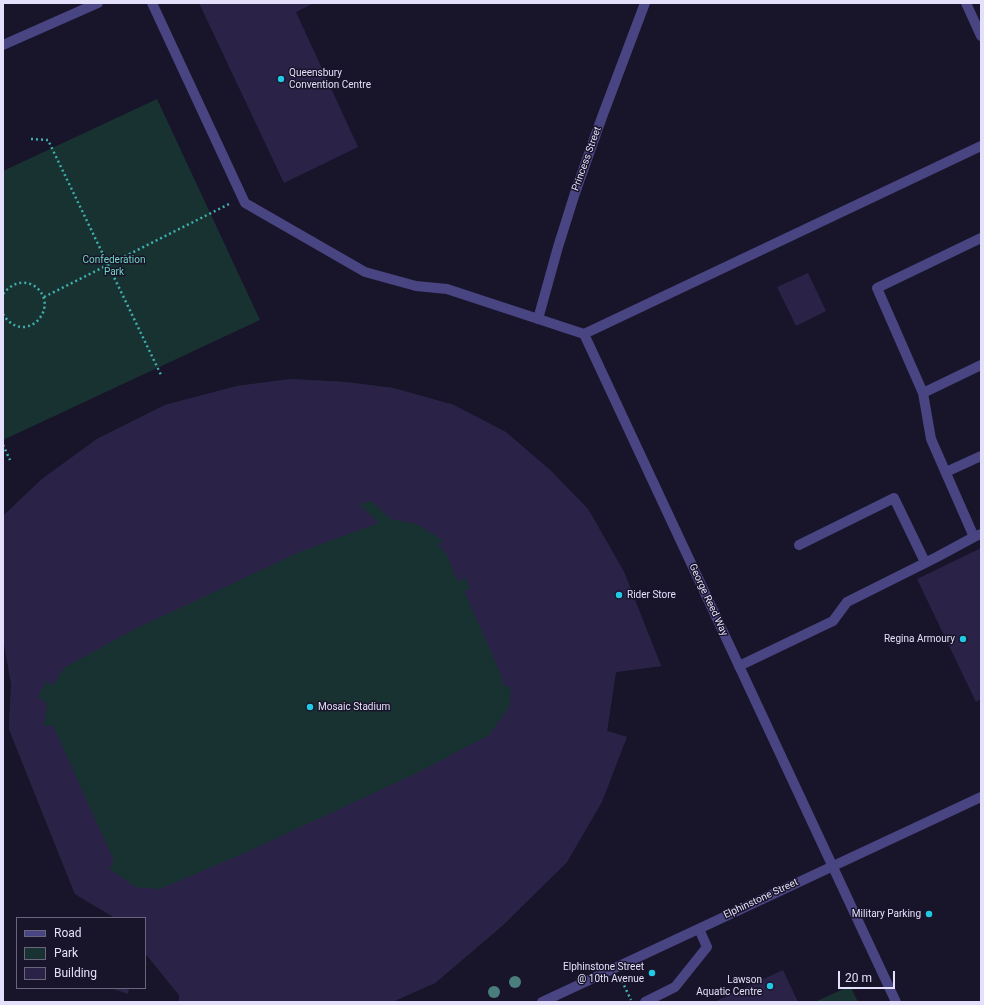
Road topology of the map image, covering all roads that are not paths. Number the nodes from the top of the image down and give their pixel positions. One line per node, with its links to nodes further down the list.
1 (98, 3): 6 (street)
2 (152, 3): 9 (street)
3 (645, 3): 9 (street, Princess Street)
4 (966, 3): 5 (street)
5 (981, 36)
6 (3, 45)
7 (981, 146): 10 (street)
8 (981, 238): 12 (street)
9 (538, 319): 10 (street)
10 (584, 334): 18 (street, George Reed Way)
11 (981, 365): 12 (street)
12 (924, 393): 14 (street)
13 (981, 456): 14 (street)
14 (946, 472): 15 (street)
15 (978, 536): 17 (street)
16 (799, 545): 17 (street)
17 (925, 562): 18 (street)
18 (739, 666): 20 (street, George Reed Way)
19 (981, 797): 20 (street, Elphinstone Street)
20 (833, 866): 21 (street, Elphinstone Street); 24 (street, George Reed Way)
21 (699, 929): 22 (street, Elphinstone Street); 23 (street)
22 (542, 1002)
23 (645, 1002)
24 (896, 1002)

